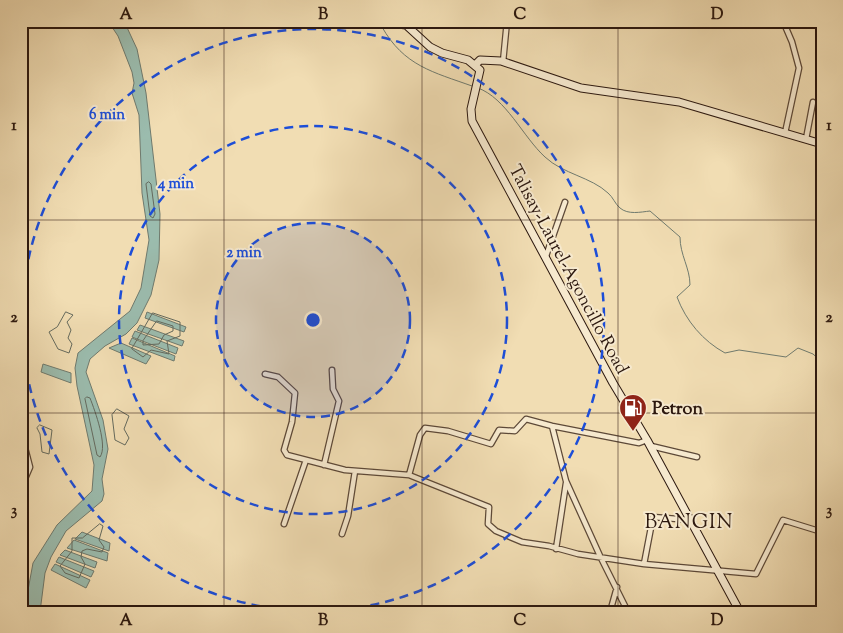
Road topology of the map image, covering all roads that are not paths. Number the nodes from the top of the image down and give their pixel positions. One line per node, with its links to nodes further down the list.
1 (373, 21): 5 (main road)
2 (507, 21): 4 (street)
3 (783, 21): 7 (street)
4 (504, 62): 5 (main road); 7 (main road)
5 (476, 64): 11 (main road, Talisay-Laurel-Agoncillo Road)
6 (813, 102): 8 (street)
7 (785, 133): 8 (main road)
8 (806, 139): 9 (main road)
9 (822, 144)
10 (565, 202): 11 (street)
11 (546, 256): 16 (main road, Talisay-Laurel-Agoncillo Road)
12 (332, 370): 19 (street)
13 (264, 374): 18 (street)
14 (552, 426): 16 (street); 21 (street); 22 (street)
15 (21, 432): 23 (street)
16 (649, 443): 17 (street); 24 (main road, Talisay-Laurel-Agoncillo Road)
17 (697, 457)
18 (306, 460): 19 (street); 25 (street)
19 (324, 465): 20 (street)
20 (355, 471): 21 (street); 27 (street)
21 (409, 475): 28 (street)
22 (566, 481): 28 (street); 29 (street)
23 (21, 488)
24 (690, 520): 30 (street); 31 (main road, Talisay-Laurel-Agoncillo Road)
25 (284, 524)
26 (822, 532): 31 (street)
27 (342, 534)
28 (556, 549): 29 (street)
29 (600, 556): 30 (street); 32 (street)
30 (644, 564): 31 (street)
31 (717, 570): 35 (main road, Talisay-Laurel-Agoncillo Road)
32 (617, 587): 33 (street); 34 (street)
33 (610, 612)
34 (628, 612)
35 (740, 612)

